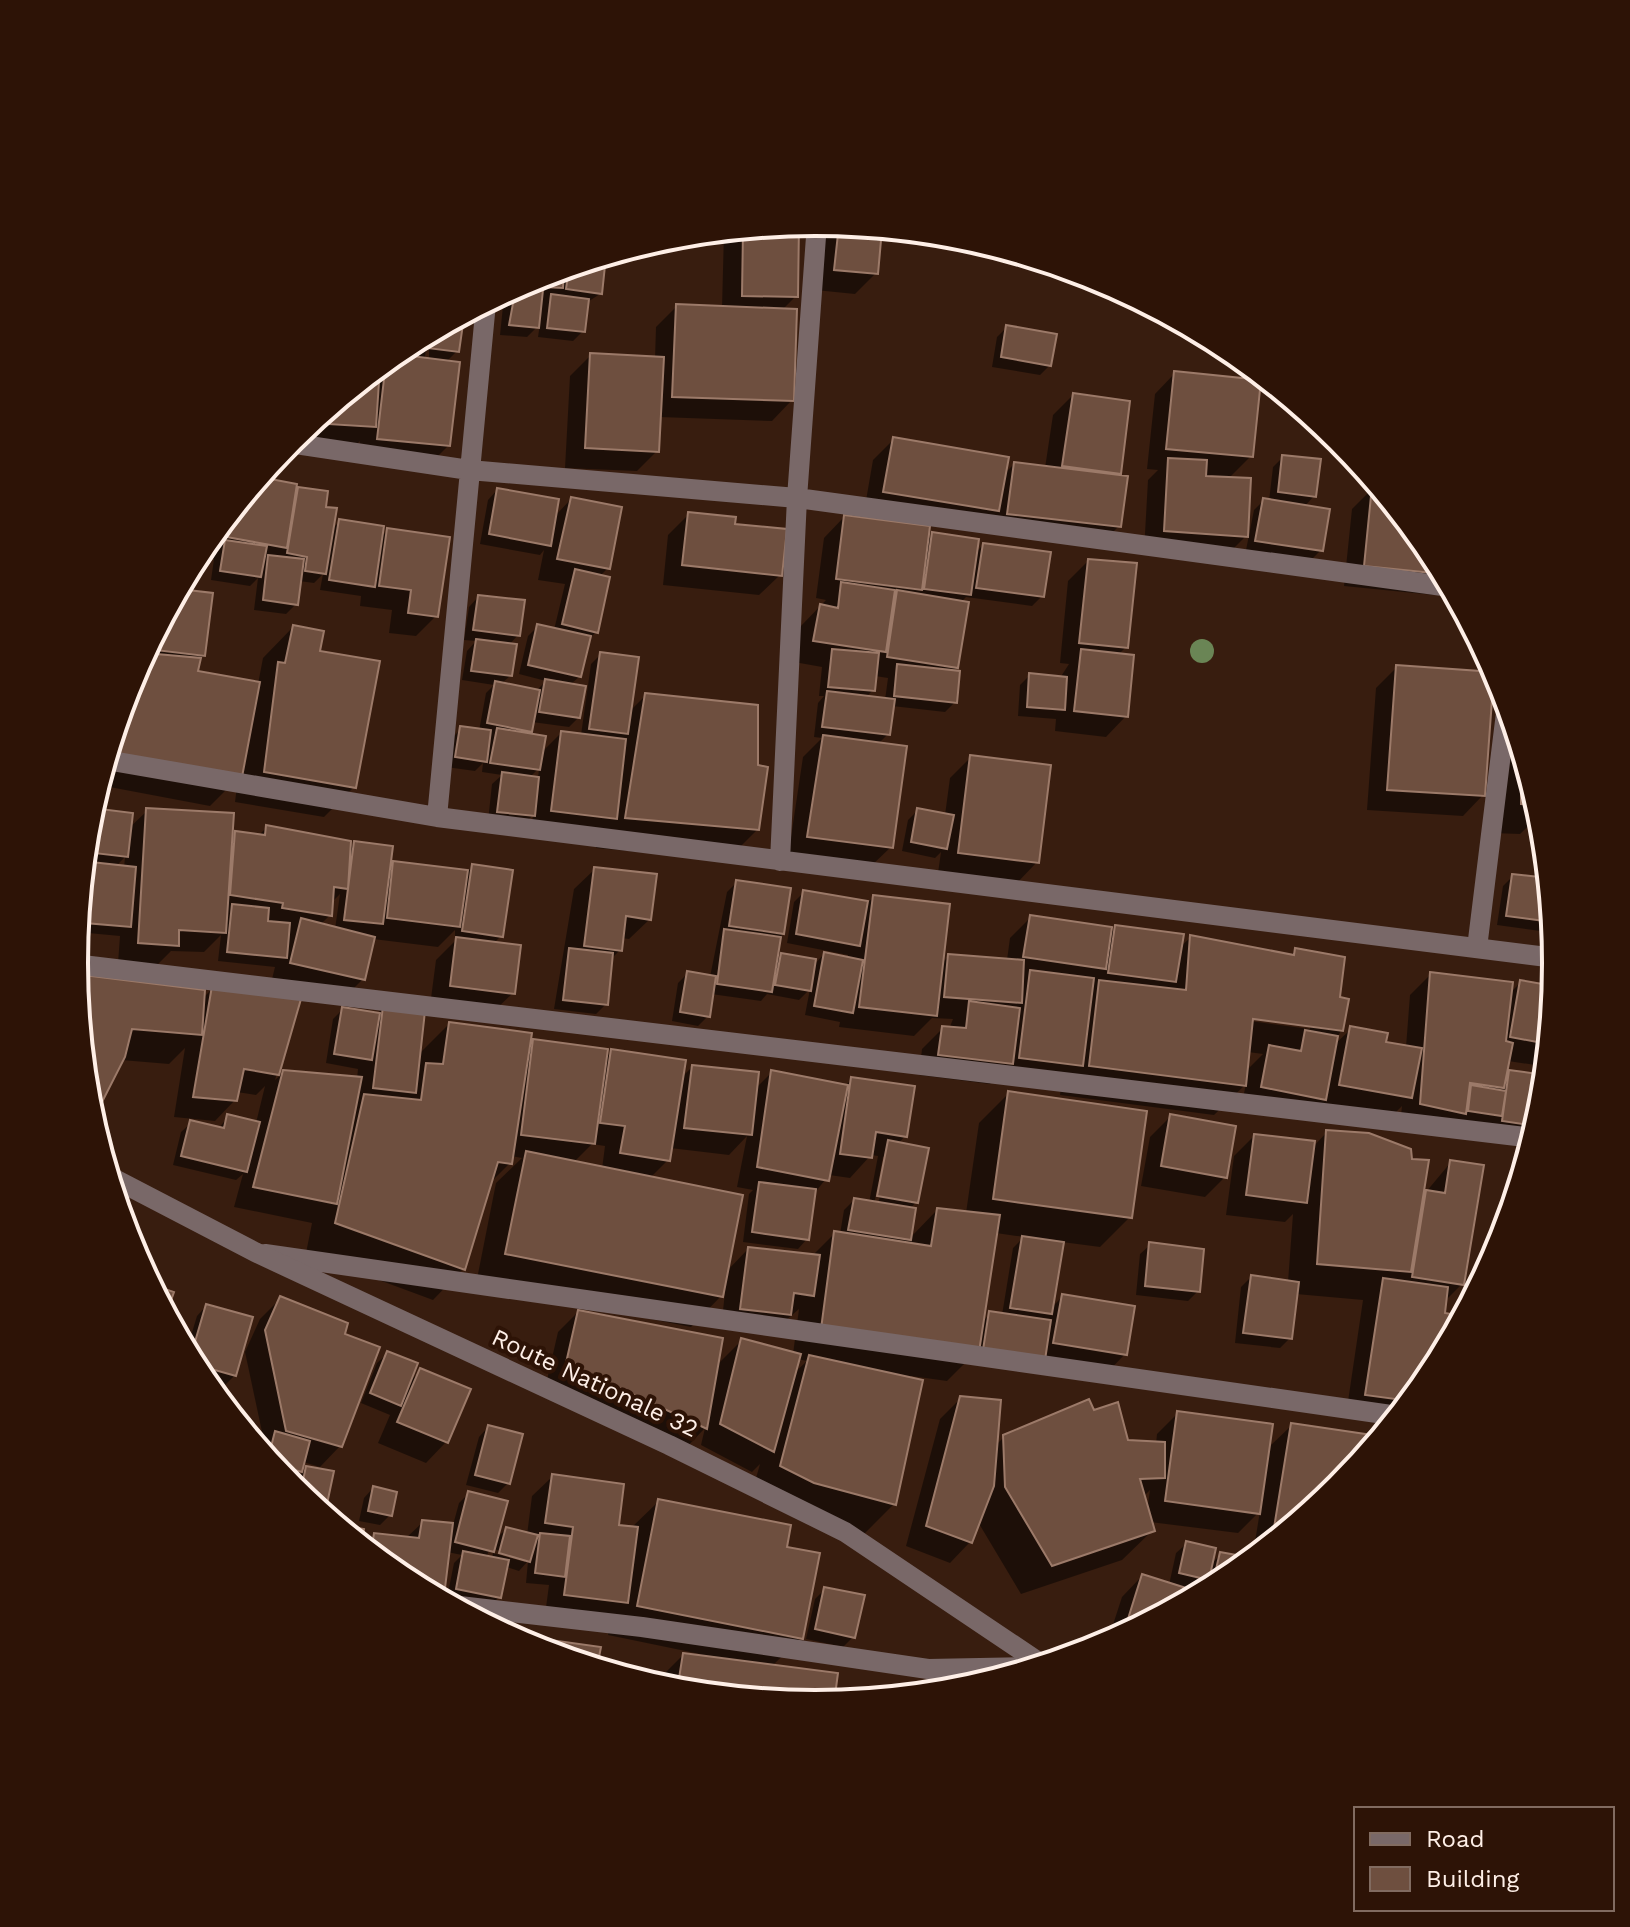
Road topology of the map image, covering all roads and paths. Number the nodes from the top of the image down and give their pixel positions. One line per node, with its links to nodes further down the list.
1 (816, 236): 5 (street)
2 (485, 316): 4 (street)
3 (305, 445): 4 (street)
4 (469, 470): 5 (street); 9 (street)
5 (797, 498): 6 (street); 10 (street)
6 (1435, 585)
7 (1504, 732): 11 (street)
8 (117, 762): 9 (street)
9 (437, 817): 10 (street)
10 (780, 861): 11 (street)
11 (1477, 948): 12 (street)
12 (1542, 956)
13 (88, 966): 14 (street)
14 (1521, 1137)
15 (123, 1183): 16 (street, Route Nationale 32)
16 (255, 1252): 17 (street); 19 (street, Route Nationale 32)
17 (1385, 1414)
18 (479, 1608): 20 (street)
19 (1032, 1657)
20 (996, 1668)

